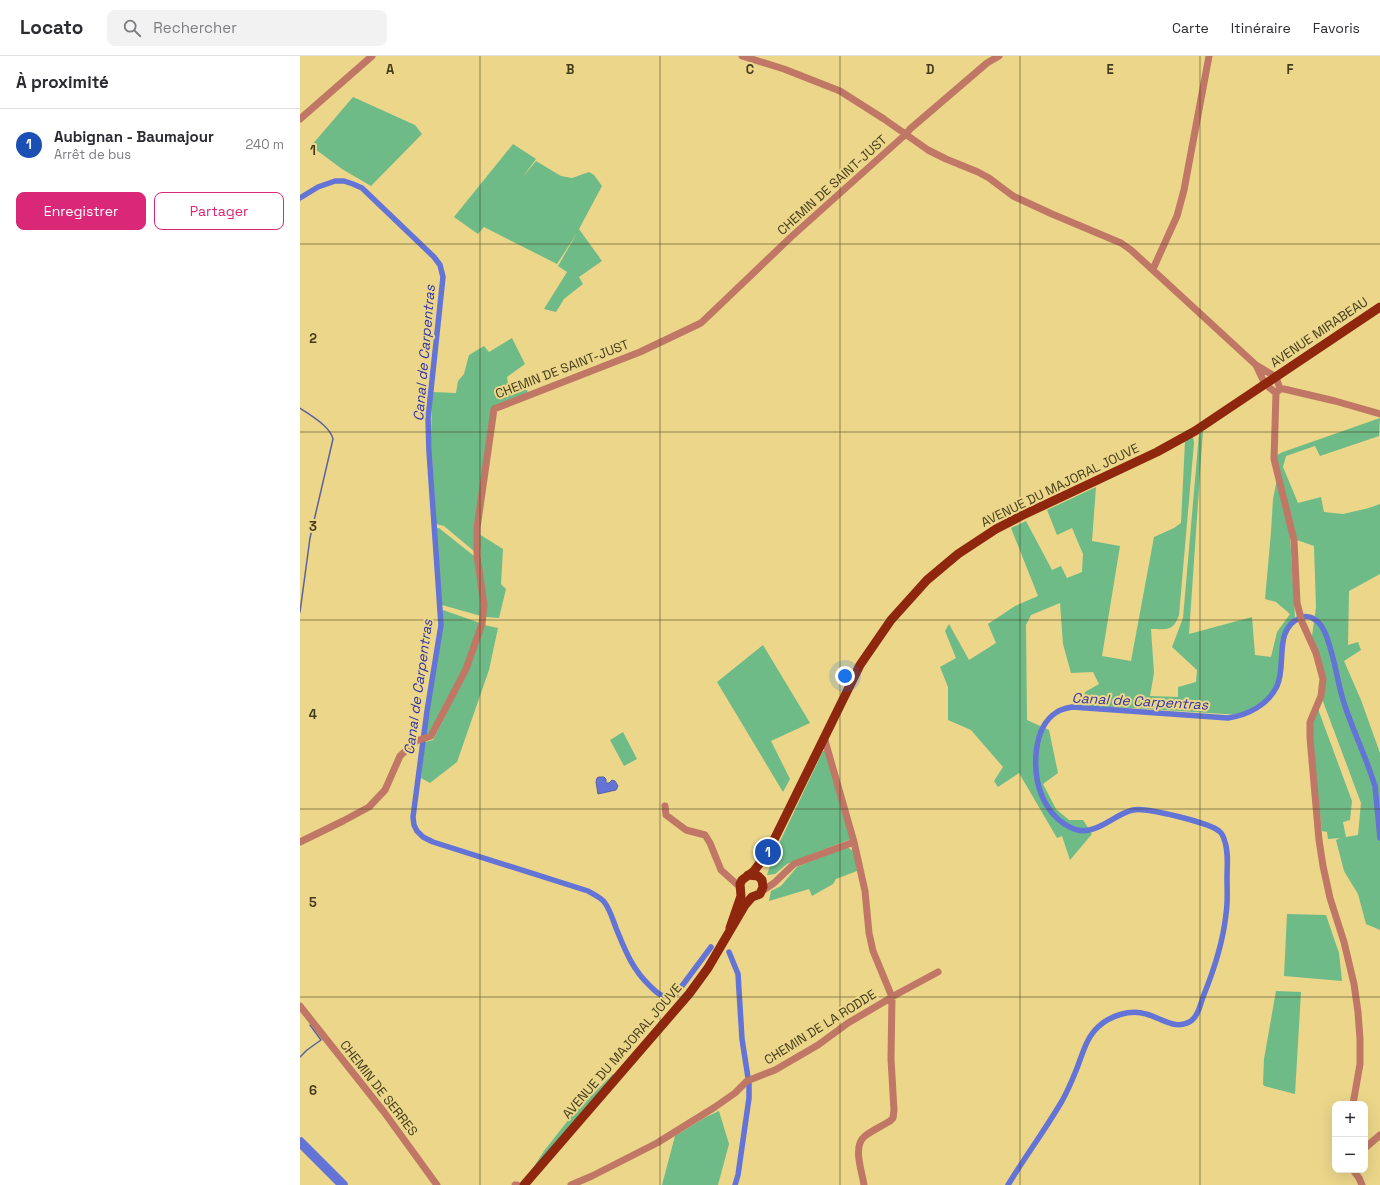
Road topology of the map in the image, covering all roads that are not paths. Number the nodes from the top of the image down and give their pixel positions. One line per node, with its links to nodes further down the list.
1 (372, 56): 5 (street)
2 (742, 56): 6 (street)
3 (999, 56): 6 (street, CHEMIN DE SAINT-JUST)
4 (1209, 56): 7 (street)
5 (300, 119)
6 (906, 134): 7 (street); 16 (street, CHEMIN DE SAINT-JUST)
7 (1153, 269): 9 (street)
8 (1380, 307): 10 (main road, AVENUE MIRABEAU)
9 (1256, 365): 10 (street); 11 (street)
10 (1275, 378): 11 (main road, AVENUE DU MAJORAL JOUVE); 12 (street)
11 (1265, 384): 12 (street); 14 (main road, AVENUE DU MAJORAL JOUVE)
12 (1278, 391): 13 (street); 30 (street)
13 (1380, 414)
14 (824, 737): 17 (street); 18 (main road, AVENUE DU MAJORAL JOUVE)
15 (665, 806): 19 (street)
16 (300, 842)
17 (854, 842): 22 (street); 28 (street)
18 (768, 852): 20 (main road, AVENUE DU MAJORAL JOUVE); 21 (main road, AVENUE DU MAJORAL JOUVE)
19 (727, 875): 20 (street); 23 (street)
20 (746, 876): 21 (main road); 23 (main road, AVENUE DU MAJORAL JOUVE)
21 (761, 879): 22 (street); 24 (main road, AVENUE DU MAJORAL JOUVE)
22 (779, 879): 24 (street)
23 (741, 890): 25 (main road); 26 (main road, AVENUE DU MAJORAL JOUVE)
24 (762, 890): 25 (main road, AVENUE DU MAJORAL JOUVE)
25 (752, 897): 26 (main road, AVENUE DU MAJORAL JOUVE)
26 (730, 928): 35 (main road, AVENUE DU MAJORAL JOUVE)
27 (938, 972): 28 (street, CHEMIN DE LA RODDE)
28 (892, 997): 36 (street, CHEMIN DE LA RODDE); 37 (street)
29 (300, 1006): 34 (street, CHEMIN DE SERRES)
30 (1354, 1101)
31 (1380, 1135): 32 (street)
32 (1368, 1145)
33 (1355, 1173): 38 (street)
34 (437, 1185)
35 (524, 1185)
36 (571, 1185)
37 (864, 1185)
38 (1362, 1185)

